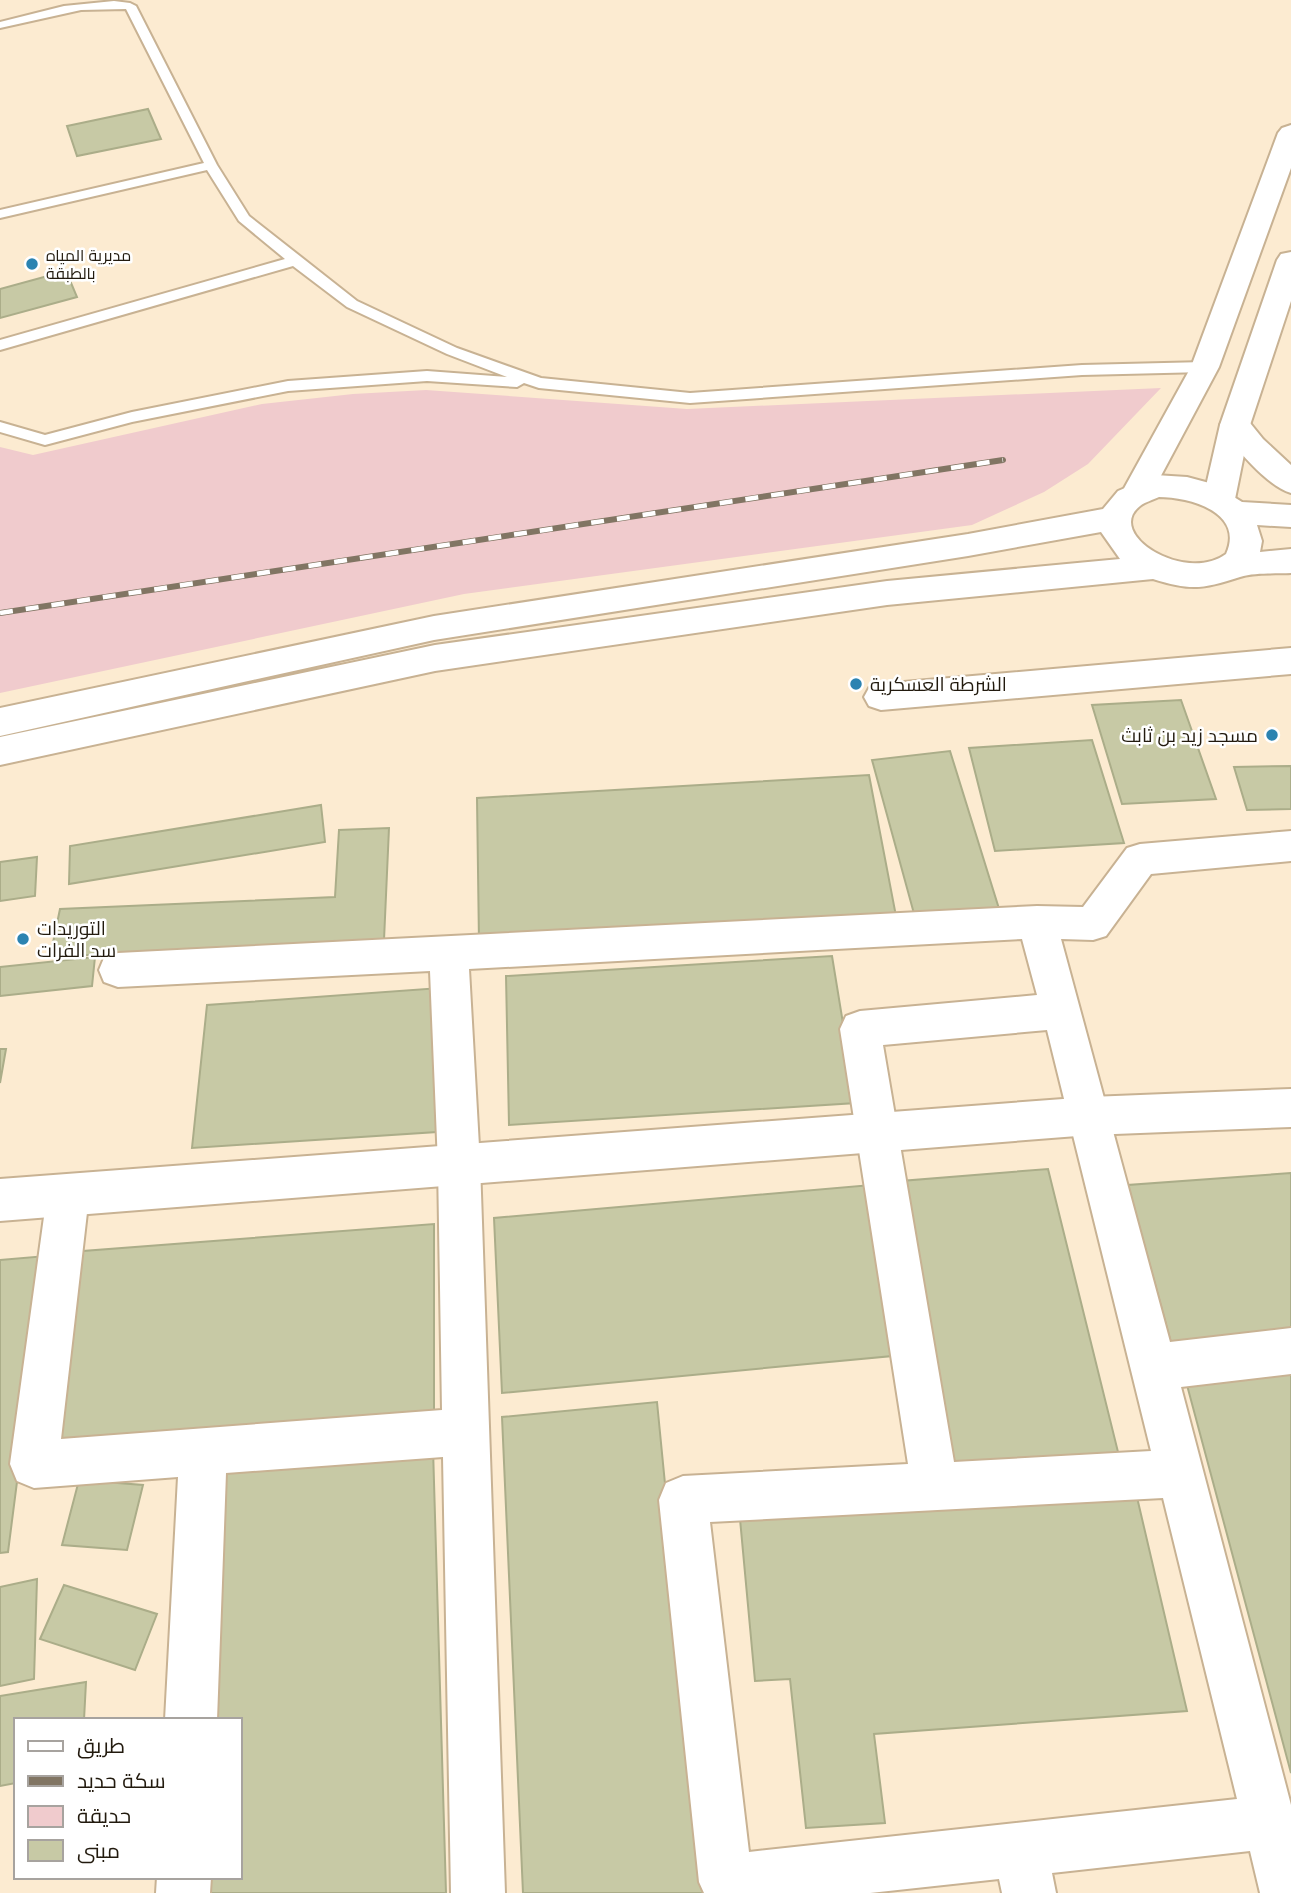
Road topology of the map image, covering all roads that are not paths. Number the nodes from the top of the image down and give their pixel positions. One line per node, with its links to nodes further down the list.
1 (0, 25): 3 (lane)
2 (1291, 133): 8 (street)
3 (211, 165): 4 (lane); 6 (lane)
4 (0, 214)
5 (1291, 260): 11 (street)
6 (295, 261): 7 (lane); 9 (lane)
7 (0, 345)
8 (1205, 367): 9 (lane); 10 (street)
9 (539, 383): 12 (lane)
10 (1183, 409): 11 (street); 14 (street)
11 (1235, 425): 13 (street); 15 (street)
12 (0, 427)
13 (1291, 482)
14 (1137, 492): 15 (street); 17 (street)
15 (1227, 506): 16 (street); 19 (street)
16 (1291, 516)
17 (1115, 518): 20 (street); 23 (street)
18 (1291, 561): 19 (street)
19 (1235, 565): 20 (street)
20 (1152, 568): 24 (street)
21 (1291, 661): 22 (street)
22 (881, 697)
23 (0, 722)
24 (0, 751)
25 (1291, 846): 26 (street)
26 (1037, 922): 27 (street); 29 (street)
27 (462, 952): 28 (street); 33 (street)
28 (118, 970)
29 (1061, 1011): 31 (street); 32 (street)
30 (1291, 1108): 31 (street)
31 (1090, 1116): 32 (street); 37 (street)
32 (876, 1132): 33 (street); 41 (street)
33 (459, 1164): 34 (street); 38 (street)
34 (68, 1195): 35 (street); 39 (street)
35 (0, 1200)
36 (1291, 1351): 37 (street)
37 (1154, 1367): 40 (street)
38 (466, 1432): 39 (street); 46 (street)
39 (203, 1452): 42 (street)
40 (1181, 1473): 41 (street); 43 (street)
41 (935, 1488): 44 (street)
42 (191, 1718)
43 (1270, 1822): 44 (street); 45 (street)
44 (1025, 1870)
45 (1287, 1879)
46 (478, 1893)

